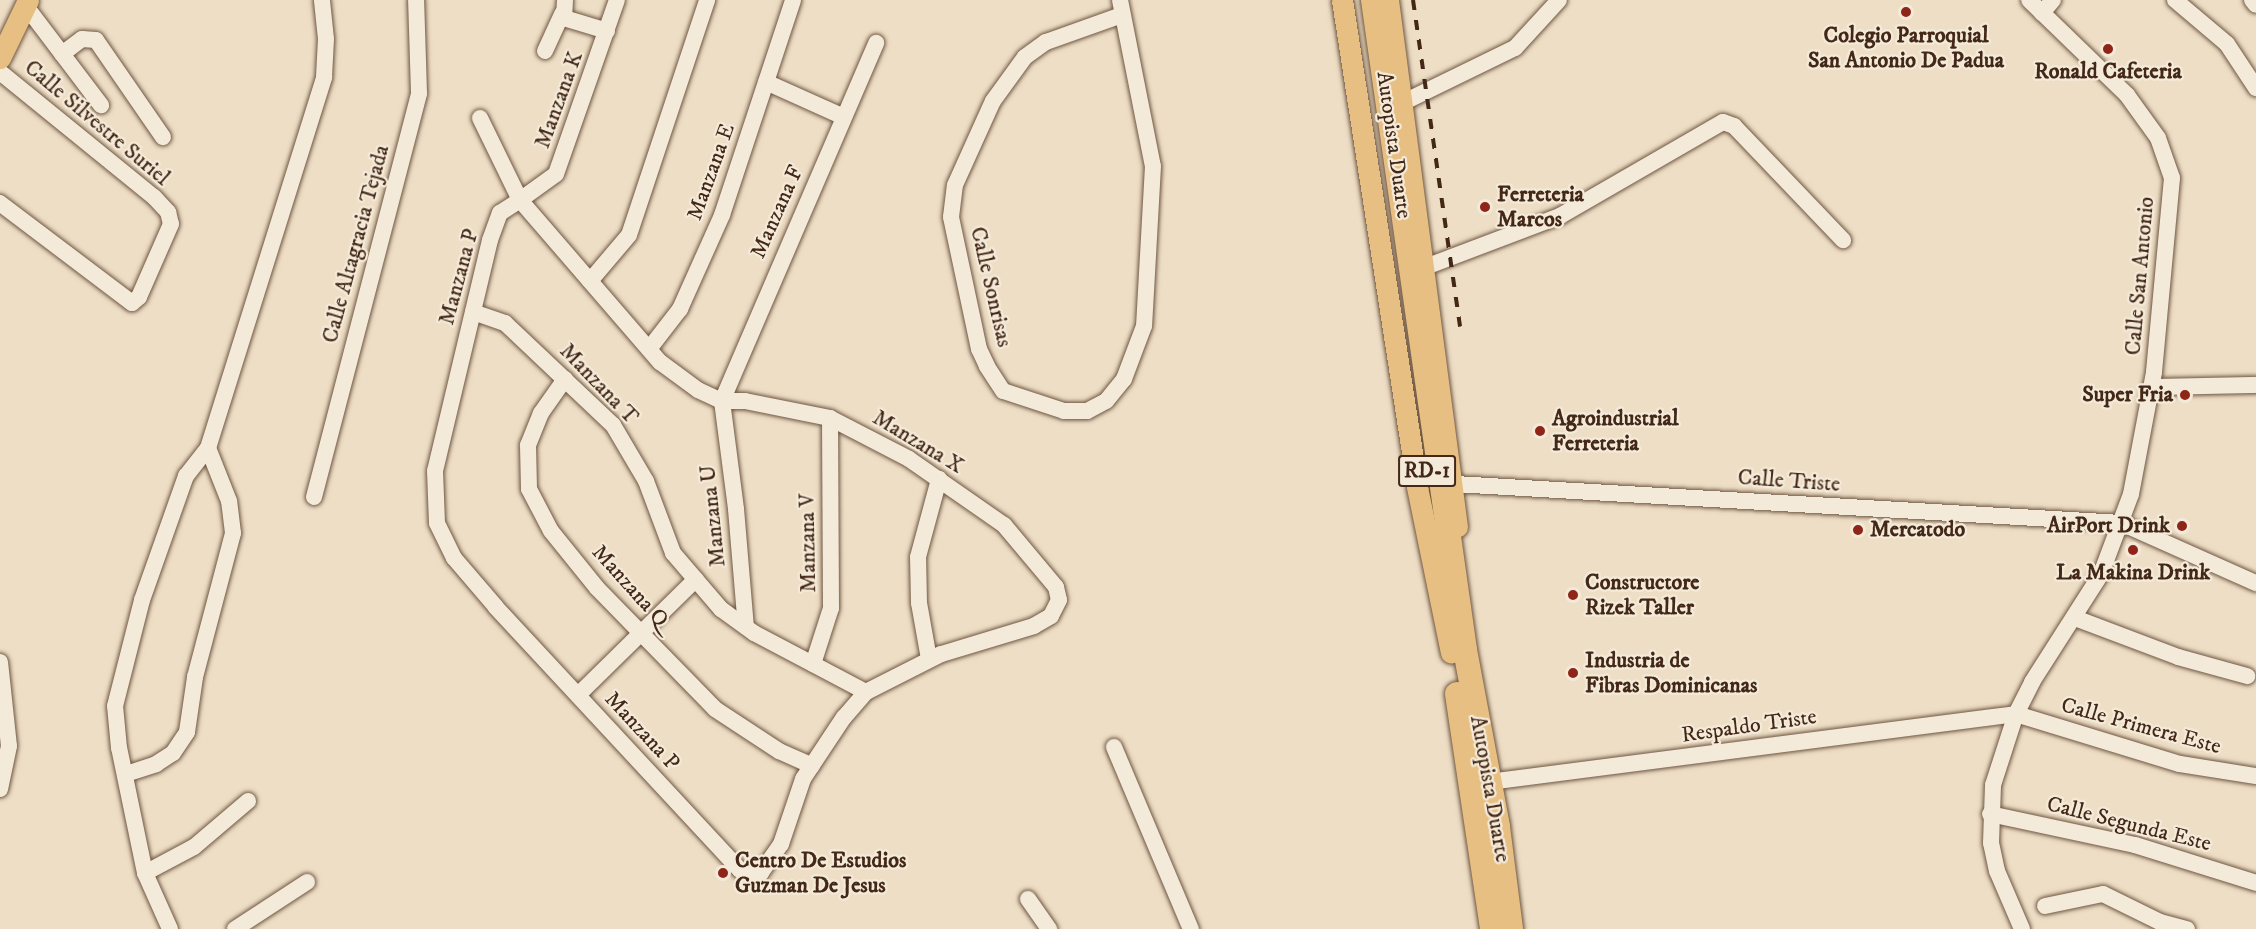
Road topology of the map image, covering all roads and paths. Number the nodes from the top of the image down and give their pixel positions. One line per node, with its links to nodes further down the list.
1 (322, 0): 44 (street)
2 (416, 0): 47 (street, Calle Altagracia Tejada)
3 (617, 0): 19 (street, Manzana K)
4 (707, 0): 35 (street)
5 (793, 0): 25 (street, Manzana E)
6 (1342, 0): 55 (main road)
7 (1357, 0): 36 (highway, Autopista Duarte / RD-1)
8 (1373, 0): 36 (highway, Autopista Duarte / RD-1)
9 (1388, 0): 27 (main road)
10 (1559, 0): 27 (street)
11 (2029, 0): 16 (street, Calle San Antonio)
12 (2175, 0): 26 (street)
13 (2252, 0): 15 (street)
14 (27, 2): 21 (main road); 23 (street)
15 (2256, 5)
16 (2047, 6): 41 (street, Calle San Antonio)
17 (564, 7): 19 (street); 22 (street)
18 (1121, 7): 18 (street, Calle Sonrisas)
19 (607, 31): 32 (street, Manzana K)
20 (876, 43): 29 (street, Manzana F)
21 (1, 51)
22 (545, 51)
23 (62, 54): 28 (street); 31 (street)
24 (0, 72): 33 (street, Calle Silvestre Suriel)
25 (766, 82): 29 (street); 38 (street, Manzana E)
26 (2256, 86)
27 (1402, 103): 36 (main road)
28 (101, 105)
29 (844, 117): 42 (street, Manzana F)
30 (480, 118): 32 (street)
31 (162, 137)
32 (520, 200): 35 (street); 37 (street, Manzana P)
33 (0, 203)
34 (1843, 240): 36 (street)
35 (590, 281): 38 (street)
36 (1413, 283): 46 (main road); 55 (highway, RD-1)
37 (473, 312): 39 (street, Manzana T); 61 (street, Manzana P)
38 (649, 349): 42 (street)
39 (565, 379): 49 (street, Manzana T); 54 (street, Manzana Q)
40 (2256, 385): 41 (street)
41 (2152, 387): 48 (street, Calle San Antonio)
42 (722, 401): 43 (street, Manzana X); 53 (street, Manzana U)
43 (830, 418): 45 (street, Manzana X); 58 (street, Manzana V)
44 (208, 448): 65 (street); 65 (street)
45 (939, 479): 51 (street, Manzana X); 56 (street)
46 (1455, 484): 48 (street, Calle Triste); 55 (main road)
47 (314, 496)
48 (2121, 524): 50 (street); 52 (street, Calle San Antonio)
49 (696, 579): 53 (street, Manzana T); 54 (street)
50 (2256, 583)
51 (1056, 587): 56 (street, Manzana P)
52 (2075, 618): 59 (street); 62 (street, Calle San Antonio)
53 (746, 627): 58 (street, Manzana T)
54 (642, 633): 61 (street); 64 (street, Manzana Q)
55 (1458, 652): 68 (highway, Autopista Duarte / RD-1); 80 (highway, Autopista Duarte / RD-1)
56 (929, 659): 60 (street, Manzana P)
57 (0, 662): 67 (street)
58 (813, 664): 60 (street, Manzana T)
59 (2247, 676)
60 (866, 692): 64 (street, Manzana P)
61 (578, 695): 64 (street, Manzana P)
62 (2016, 714): 66 (street, Calle Primera Este); 68 (street, Respaldo Triste); 70 (street, Calle San Antonio)
63 (1114, 747): 79 (street)
64 (812, 766)
65 (126, 774): 71 (street)
66 (2256, 776)
67 (2, 779)
68 (1489, 782): 81 (highway, Autopista Duarte / RD-1)
69 (248, 801): 71 (street)
70 (1990, 814): 73 (street, Calle Segunda Este); 82 (street, Calle San Antonio)
71 (146, 873): 76 (street)
72 (307, 882): 77 (street)
73 (2256, 883)
74 (1028, 899): 78 (street)
75 (2045, 906): 83 (street)
76 (170, 929)
77 (236, 929)
78 (1049, 929)
79 (1191, 929)
80 (1492, 929)
81 (1511, 929)
82 (2022, 929)
83 (2187, 929)

